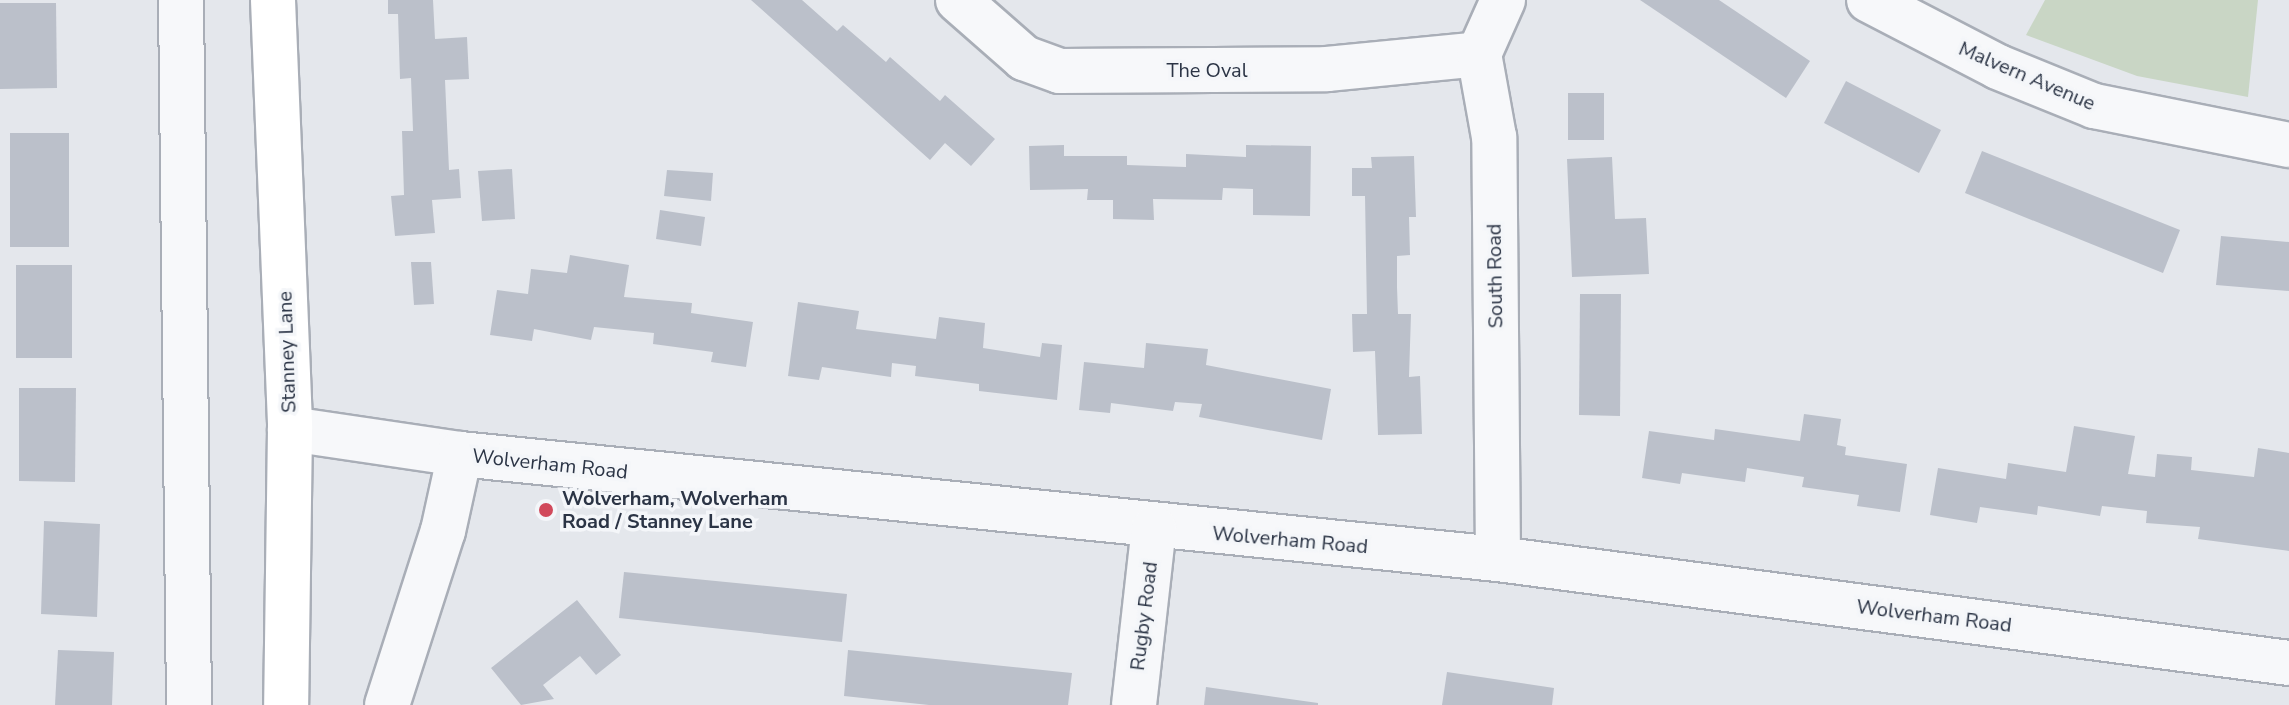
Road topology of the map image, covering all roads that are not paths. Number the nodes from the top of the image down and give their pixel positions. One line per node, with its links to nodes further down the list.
1 (181, 0): 13 (street)
2 (273, 0): 8 (main road, Stanney Lane)
3 (958, 0): 6 (street, The Oval)
4 (1503, 0): 6 (street)
5 (1869, 0): 7 (street, Malvern Avenue)
6 (1479, 54): 11 (street, South Road)
7 (2289, 145)
8 (290, 429): 9 (street, Wolverham Road); 14 (main road, Stanney Lane)
9 (460, 454): 10 (street, Wolverham Road); 15 (street)
10 (1154, 528): 11 (street, Wolverham Road); 16 (street, Rugby Road)
11 (1498, 559): 12 (street, Wolverham Road)
12 (2289, 663)
13 (189, 705)
14 (286, 705)
15 (387, 705)
16 (1134, 705)

